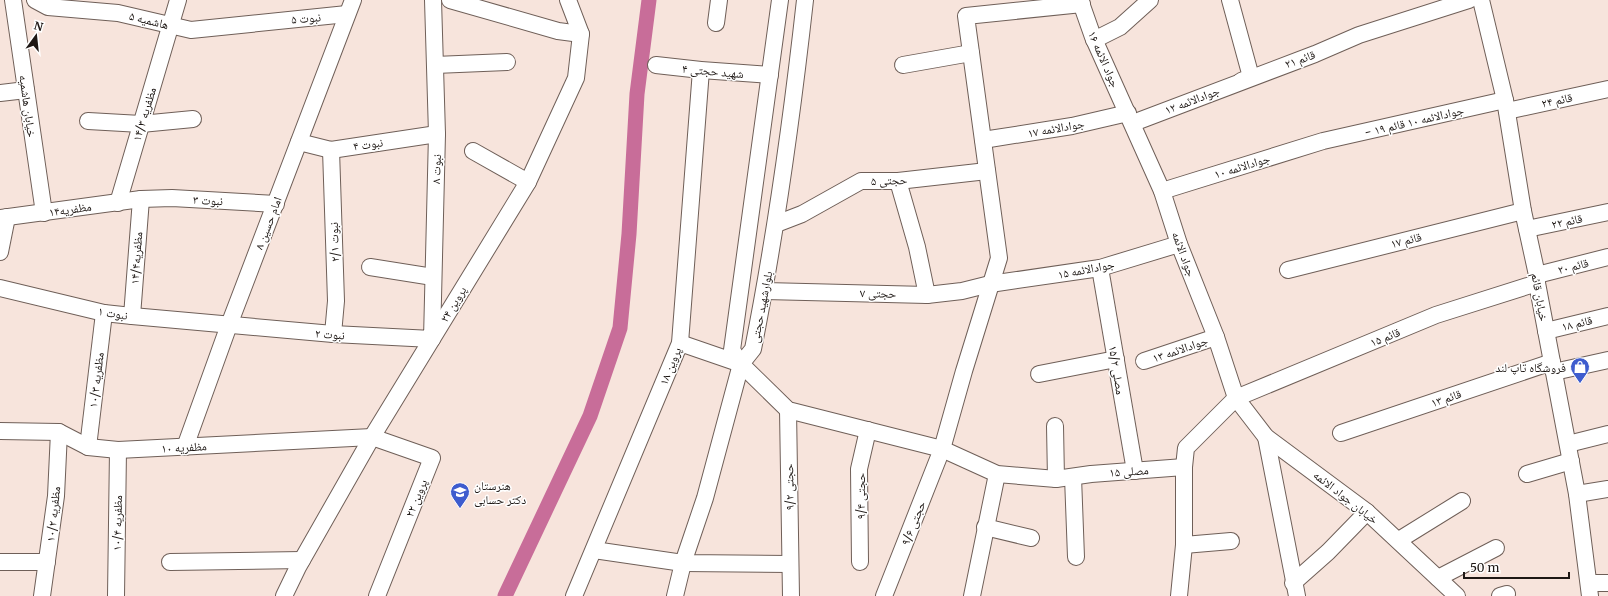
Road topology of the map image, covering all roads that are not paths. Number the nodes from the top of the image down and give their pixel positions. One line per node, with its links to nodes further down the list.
1 (14, 0): 32 (street, خیابان هاشمیه)
2 (35, 0): 15 (street, هاشمیه ۵)
3 (178, 0): 20 (street, مظفریه ۱۴/۳)
4 (433, 0): 25 (street, نبوت ۸)
5 (450, 0): 21 (street)
6 (568, 0): 21 (street, پروین ۲۴)
7 (719, 0): 19 (street)
8 (780, 0): 29 (street, بلوارشهید حجتی)
9 (805, 0): 56 (street, بلوارشهید حجتی)
10 (1150, 0): 22 (street)
11 (1230, 0): 30 (street)
12 (1469, 0): 30 (street, قائم ۲۱)
13 (1481, 0): 34 (street, خیابان قائم)
14 (1081, 2): 17 (street); 22 (street, جواد الائمه ۱۶)
15 (119, 6): 20 (street, هاشمیه ۵)
16 (350, 7): 18 (street, نبوت ۵); 42 (street, امام حسین ۸)
17 (982, 7): 23 (street, حجتی ۹/۶)
18 (266, 22): 20 (street, هاشمیه ۵)
19 (716, 22)
20 (170, 26): 38 (street, مظفریه ۱۴/۳)
21 (581, 34): 47 (street, پروین ۲۴)
22 (1094, 40): 35 (street, جواد الائمه ۱۶)
23 (971, 53): 27 (street); 40 (street, حجتی ۹/۶)
24 (507, 62): 25 (street)
25 (435, 65): 39 (street, نبوت ۸)
26 (656, 65): 28 (street, شهید حجتی ۴)
27 (903, 65)
28 (701, 70): 29 (street, شهید حجتی ۴); 78 (street, پروین ۱۸)
29 (770, 75): 82 (street, بلوارشهید حجتی)
30 (1251, 77): 35 (street, قائم ۲۱)
31 (1608, 89): 34 (street, قائم ۲۴)
32 (26, 90): 33 (street); 53 (street, خیابان هاشمیه)
33 (0, 93)
34 (1506, 105): 41 (street, - جوادالائمه ۱۰ قائم ۱۹); 52 (street, خیابان قائم)
35 (1130, 118): 40 (street, جوادالائمه ۱۷); 48 (street, جواد الائمه)
36 (192, 119): 38 (street)
37 (88, 122): 38 (street)
38 (141, 124): 50 (street, مظفریه ۱۴/۳)
39 (436, 134): 43 (street, نبوت ۴); 64 (street, نبوت ۸)
40 (983, 140): 45 (street, حجتی ۹/۶)
41 (1323, 141): 48 (street, جوادالائمه ۱۰)
42 (299, 142): 43 (street, نبوت ۴); 51 (street, امام حسین ۸)
43 (331, 150): 75 (street, نبوت ۲/۱)
44 (473, 151): 47 (street)
45 (987, 171): 46 (street, حجتی ۵); 66 (street, حجتی ۹/۶)
46 (898, 181): 56 (street, حجتی ۵); 69 (street)
47 (528, 182): 77 (street, پروین ۲۴)
48 (1162, 191): 58 (street, جواد الائمه)
49 (140, 199): 50 (street, مظفریه۱۴); 51 (street, نبوت ۳); 71 (street, مظفریه۱۴/۴)
50 (118, 203): 53 (street, مظفریه۱۴)
51 (276, 204): 73 (street, امام حسین ۸)
52 (1523, 211): 57 (street, خیابان قائم); 63 (street, قائم ۱۷)
53 (44, 212): 55 (street, مظفریه۱۴)
54 (1608, 212): 57 (street, قائم ۲۲)
55 (4, 218): 59 (street)
56 (776, 224): 68 (street, بلوارشهید حجتی)
57 (1527, 229): 65 (street, خیابان قائم)
58 (1179, 244): 62 (street, جوادالائمه ۱۵); 76 (street, جواد الائمه)
59 (0, 252)
60 (1608, 257): 65 (street, قائم ۲۰)
61 (370, 267): 64 (street)
62 (1100, 268): 66 (street, جوادالائمه ۱۵); 79 (street, مصلی ۱۵/۲)
63 (1288, 270)
64 (433, 276): 77 (street, نبوت ۸)
65 (1537, 279): 74 (street, خیابان قائم); 85 (street, قائم ۱۵)
66 (990, 284): 69 (street, حجتی ۷); 98 (street, حجتی ۹/۶)
67 (0, 288): 70 (street, نبوت ۱)
68 (764, 291): 69 (street, حجتی ۷); 82 (street, بلوارشهید حجتی)
69 (927, 294)
70 (104, 313): 71 (street, نبوت ۱); 96 (street, مظفریه ۱۰/۳)
71 (132, 316): 73 (street, نبوت ۱)
72 (1608, 316): 74 (street, قائم ۱۸)
73 (229, 325): 75 (street, نبوت ۲); 97 (street, امام حسین ۸)
74 (1546, 331): 83 (street, خیابان قائم)
75 (333, 334): 77 (street, نبوت ۲)
76 (1216, 337): 81 (street, جوادالائمه ۱۳); 85 (street, جواد الائمه)
77 (432, 339): 94 (street, پروین ۲۴)
78 (680, 344): 82 (street); 117 (street, پروین ۱۸)
79 (1116, 359): 84 (street); 102 (street, مصلی ۱۵/۲)
80 (1608, 360): 83 (street, قائم ۱۳)
81 (1144, 361)
82 (741, 364): 86 (street); 124 (street)
83 (1553, 367): 91 (street, قائم ۱۳); 95 (street, خیابان قائم)
84 (1039, 374)
85 (1236, 398): 93 (street, خیابان جواد الائمه); 101 (street)
86 (788, 410): 88 (street, مصلی ۱۵); 125 (street, حجتی ۹/۲)
87 (1055, 426): 106 (street)
88 (868, 430): 98 (street, مصلی ۱۵); 123 (street, حجتی ۹/۴)
89 (0, 431): 90 (street, مظفریه ۱۰)
90 (59, 432): 96 (street, مظفریه ۱۰); 121 (street, مظفریه ۱۰/۲)
91 (1341, 433)
92 (1608, 434): 95 (street)
93 (1266, 437): 110 (street, خیابان جواد الائمه); 128 (street)
94 (372, 438): 97 (street, مظفریه ۱۰); 119 (street, پروین ۲۴); 133 (street, پروین ۲۲)
95 (1568, 444): 100 (street, خیابان قائم)
96 (88, 447): 99 (street, مظفریه ۱۰)
97 (185, 447): 99 (street, مظفریه ۱۰)
98 (942, 449): 103 (street, مصلی ۱۵); 137 (street, حجتی ۹/۶)
99 (118, 450): 131 (street, مظفریه ۱۰/۴)
100 (1571, 461): 104 (street); 108 (street, خیابان قائم)
101 (1184, 467): 102 (street, مصلی ۱۵); 115 (street)
102 (1135, 471): 105 (street, مصلی ۱۵)
103 (997, 474): 106 (street, مصلی ۱۵); 111 (street)
104 (1526, 474)
105 (1073, 477): 106 (street, مصلی ۱۵); 118 (street)
106 (1056, 479)
107 (1608, 489): 108 (street)
108 (1577, 494): 129 (street, خیابان قائم)
109 (1462, 501): 113 (street)
110 (1367, 512): 113 (street, خیابان جواد الائمه); 128 (street)
111 (985, 527): 112 (street); 138 (street)
112 (1031, 538)
113 (1399, 540): 126 (street, خیابان جواد الائمه)
114 (1231, 541): 115 (street)
115 (1184, 544): 139 (street)
116 (1496, 548): 126 (street)
117 (594, 550): 124 (street); 134 (street, پروین ۱۸)
118 (1076, 557)
119 (302, 560): 122 (street); 132 (street, پروین ۲۴)
120 (0, 562): 121 (street)
121 (47, 562): 130 (street, مظفریه ۱۰/۲)
122 (170, 562)
123 (860, 562)
124 (683, 563): 125 (street); 135 (street)
125 (790, 564): 136 (street, حجتی ۹/۲)
126 (1438, 578): 140 (street, خیابان جواد الائمه)
127 (1608, 583): 129 (street)
128 (1295, 590)
129 (1589, 590)
130 (42, 596)
131 (116, 596)
132 (284, 596)
133 (376, 596)
134 (574, 596)
135 (676, 596)
136 (791, 596)
137 (884, 596)
138 (972, 596)
139 (1179, 596)
140 (1457, 596)

